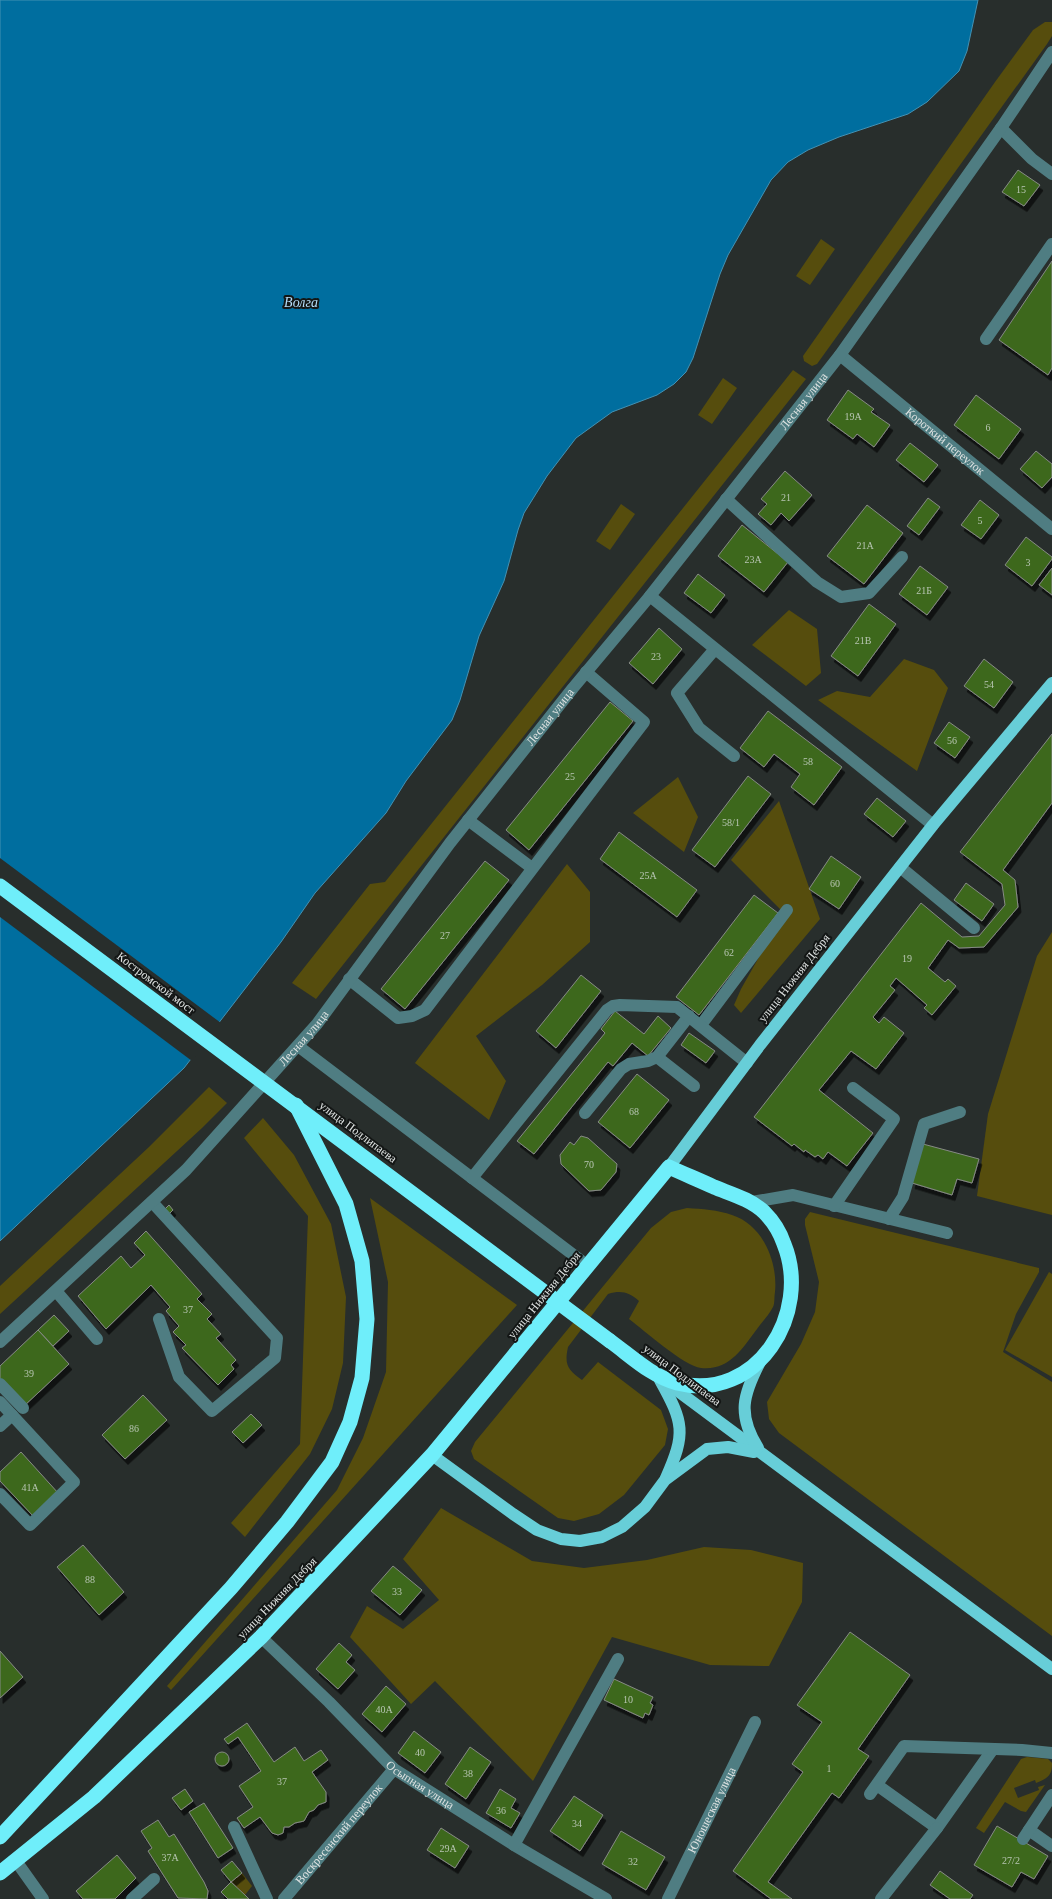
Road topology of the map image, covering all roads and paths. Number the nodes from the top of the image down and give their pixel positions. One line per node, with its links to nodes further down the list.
1 (1052, 52): 2 (street, Лесная улица)
2 (1001, 128): 3 (street); 6 (street, Лесная улица)
3 (1052, 174)
4 (1052, 244): 5 (street)
5 (986, 339)
6 (840, 355): 7 (street, Лесная улица); 8 (street, Короткий переулок)
7 (726, 499): 9 (street); 10 (street, Лесная улица)
8 (1052, 529)
9 (902, 557)
10 (650, 596): 11 (street); 12 (street, Лесная улица)
11 (715, 648): 14 (street); 16 (street)
12 (586, 672): 15 (street, Лесная улица); 18 (street)
13 (1050, 688): 16 (main road, улица Нижняя Дебря)
14 (734, 756)
15 (468, 820): 18 (street); 22 (street, Лесная улица)
16 (933, 825): 17 (main road, улица Нижняя Дебря)
17 (900, 867): 21 (street); 27 (main road, улица Нижняя Дебря)
18 (532, 868): 22 (street)
19 (0, 886): 30 (highway, Костромской мост, bridge)
20 (787, 910): 24 (street)
21 (974, 928)
22 (349, 979): 25 (street, Лесная улица)
23 (689, 1016): 24 (street); 26 (street); 34 (street)
24 (701, 1025): 27 (street)
25 (298, 1046): 34 (street); 35 (street, Лесная улица)
26 (657, 1057): 28 (street); 32 (street)
27 (747, 1063): 33 (main road, улица Нижняя Дебря)
28 (694, 1086)
29 (853, 1088): 37 (street)
30 (295, 1104): 46 (highway, улица Подлипаева, bridge); 65 (highway)
31 (960, 1112): 38 (street)
32 (585, 1113)
33 (669, 1167): 36 (highway); 40 (highway, улица Нижняя Дебря)
34 (472, 1178): 40 (street)
35 (152, 1202): 41 (street, Лесная улица); 42 (street)
36 (752, 1202): 37 (street); 45 (highway)
37 (834, 1206): 38 (street)
38 (889, 1219): 39 (street)
39 (947, 1233)
40 (588, 1266): 52 (highway, улица Нижняя Дебря)
41 (56, 1290): 43 (street); 44 (street, Лесная улица)
42 (159, 1319)
43 (97, 1339)
44 (0, 1342)
45 (760, 1361): 46 (highway); 51 (main road)
46 (657, 1376): 51 (main road, улица Подлипаева); 53 (main road)
47 (0, 1384): 49 (street)
48 (0, 1402): 49 (street)
49 (18, 1412): 50 (street); 54 (street)
50 (0, 1426)
51 (762, 1454): 53 (main road); 57 (main road, улица Подлипаева)
52 (432, 1455): 53 (main road); 55 (highway, улица Нижняя Дебря)
53 (665, 1480)
54 (0, 1494)
55 (261, 1637): 61 (street, Осыпная улица); 68 (highway, улица Нижняя Дебря)
56 (618, 1660): 66 (street)
57 (1052, 1669)
58 (755, 1722): 76 (street, Юношеская улица)
59 (993, 1749): 60 (street); 64 (street); 64 (street)
60 (1052, 1753)
61 (394, 1769): 66 (street, Осыпная улица); 74 (street, Воскресенский переулок)
62 (1052, 1795): 67 (street)
63 (234, 1827): 73 (street)
64 (937, 1828): 77 (street)
65 (0, 1837)
66 (514, 1846): 75 (street, Осыпная улица)
67 (1052, 1846)
68 (16, 1861): 69 (highway, улица Нижняя Дебря); 71 (street)
69 (0, 1873)
70 (154, 1879): 72 (street)
71 (43, 1899)
72 (132, 1899)
73 (267, 1899)
74 (284, 1899)
75 (606, 1899)
76 (668, 1899)
77 (881, 1899)

